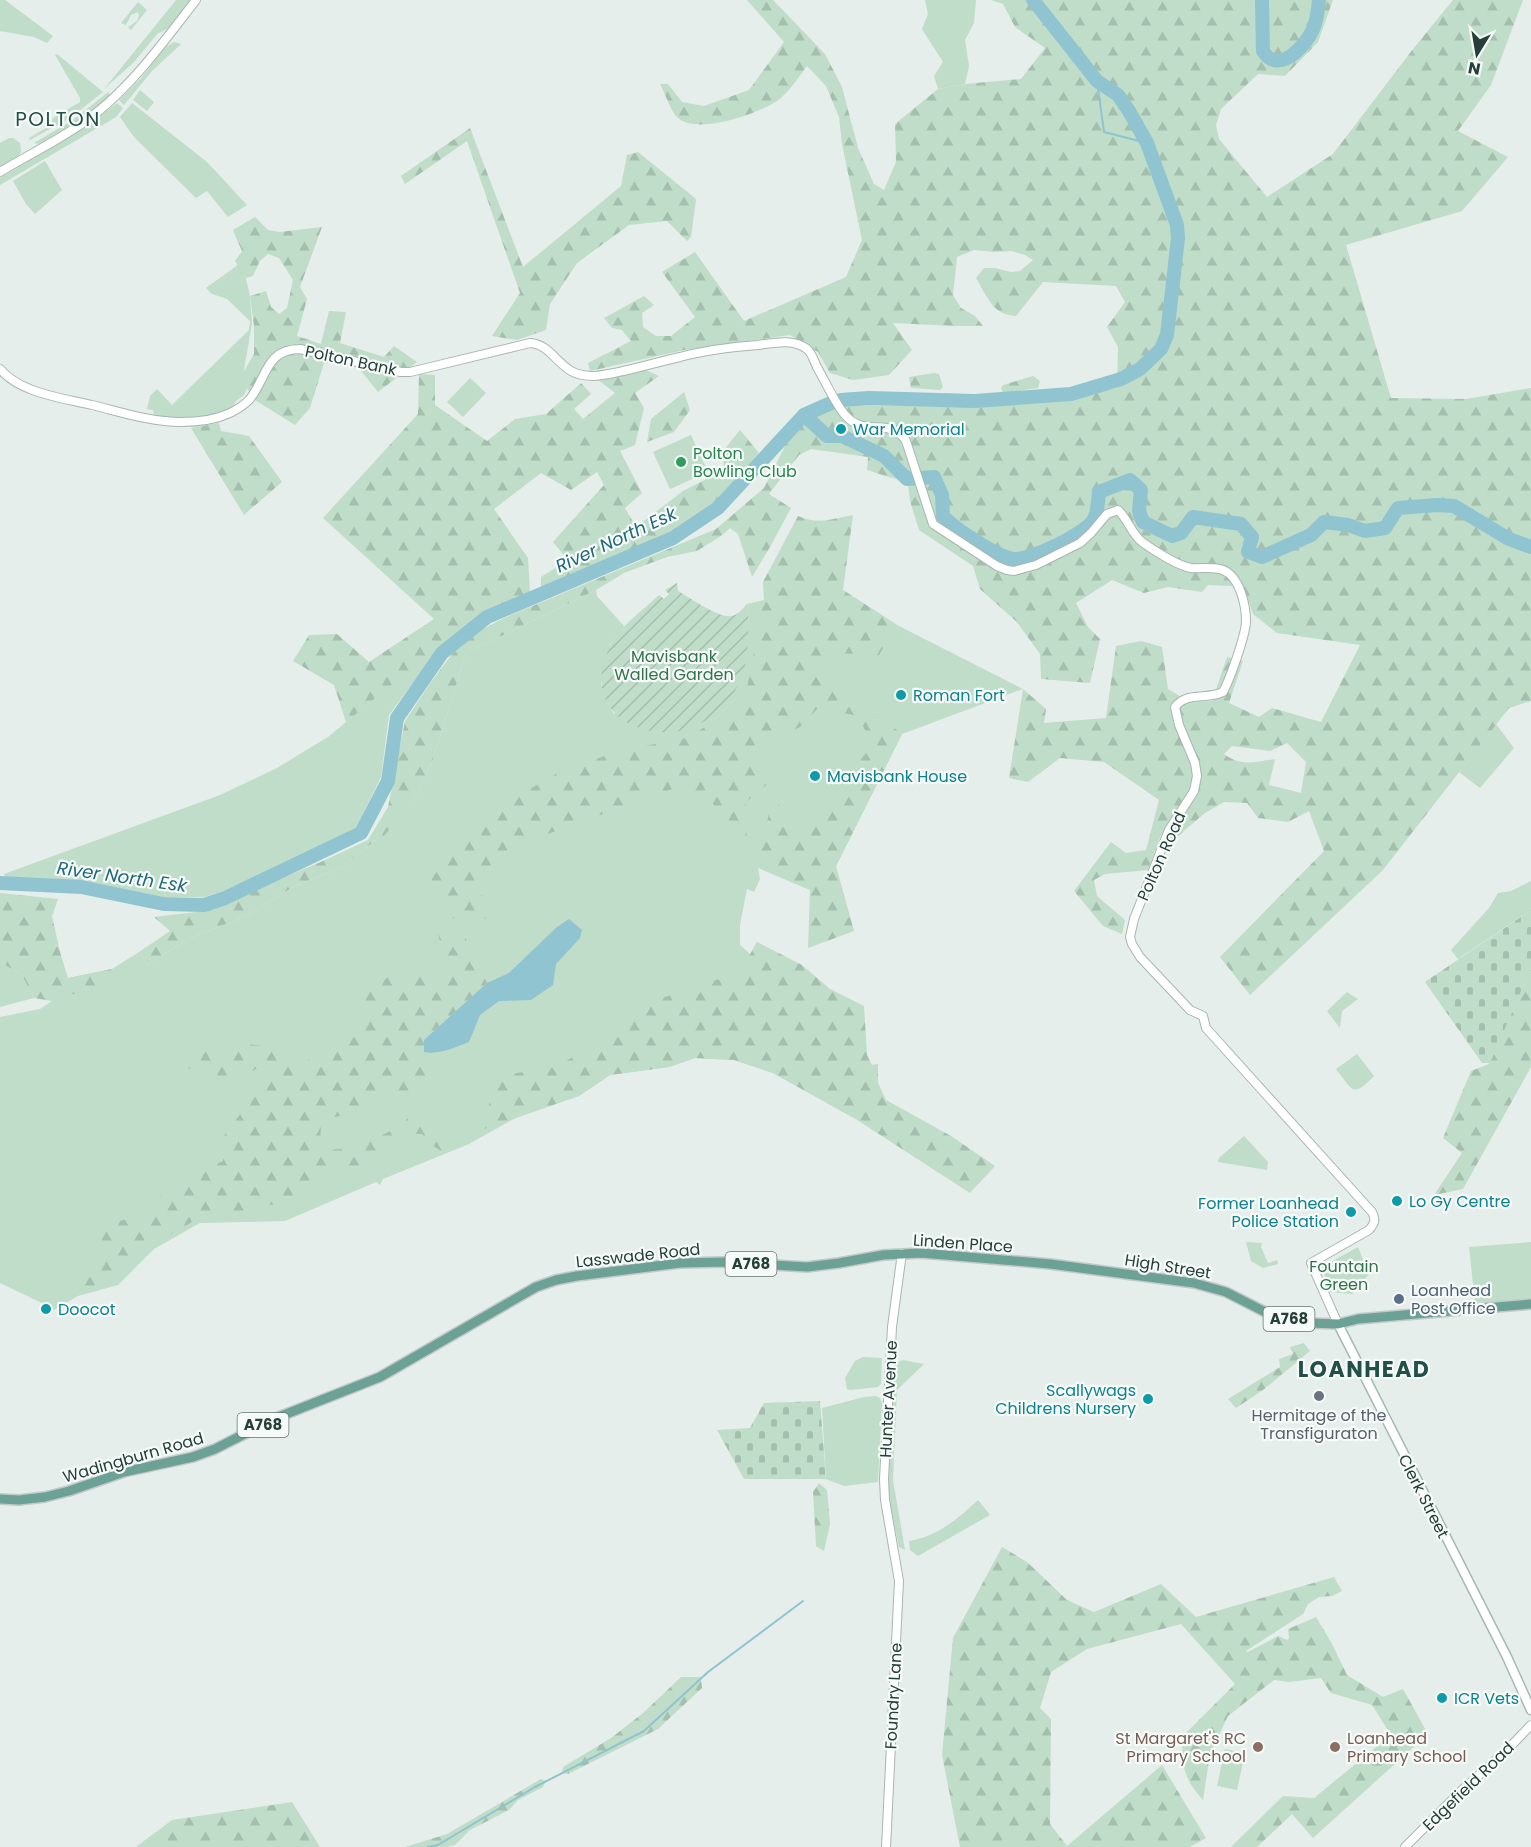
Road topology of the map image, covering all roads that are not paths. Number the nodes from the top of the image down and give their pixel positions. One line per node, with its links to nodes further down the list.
1 (196, 0): 2 (street)
2 (0, 172)
3 (798, 344): 4 (street, Polton Bank); 7 (street, Polton Road)
4 (0, 369)
5 (902, 1253): 6 (main road, Linden Place / A768); 9 (main road, Lasswade Road / A768); 12 (street, Hunter Avenue)
6 (1022, 1262): 10 (main road, High Street / A768)
7 (1311, 1263): 10 (street, Clerk Street)
8 (1531, 1304): 10 (main road, A768)
9 (493, 1311): 11 (main road, Wadingburn Road / A768)
10 (1338, 1324): 13 (main road, Clerk Street)
11 (0, 1499)
12 (894, 1545): 15 (street, Foundry Lane)
13 (1531, 1710)
14 (1531, 1725): 16 (street, Edgefield Road)
15 (886, 1847)
16 (1405, 1847)

